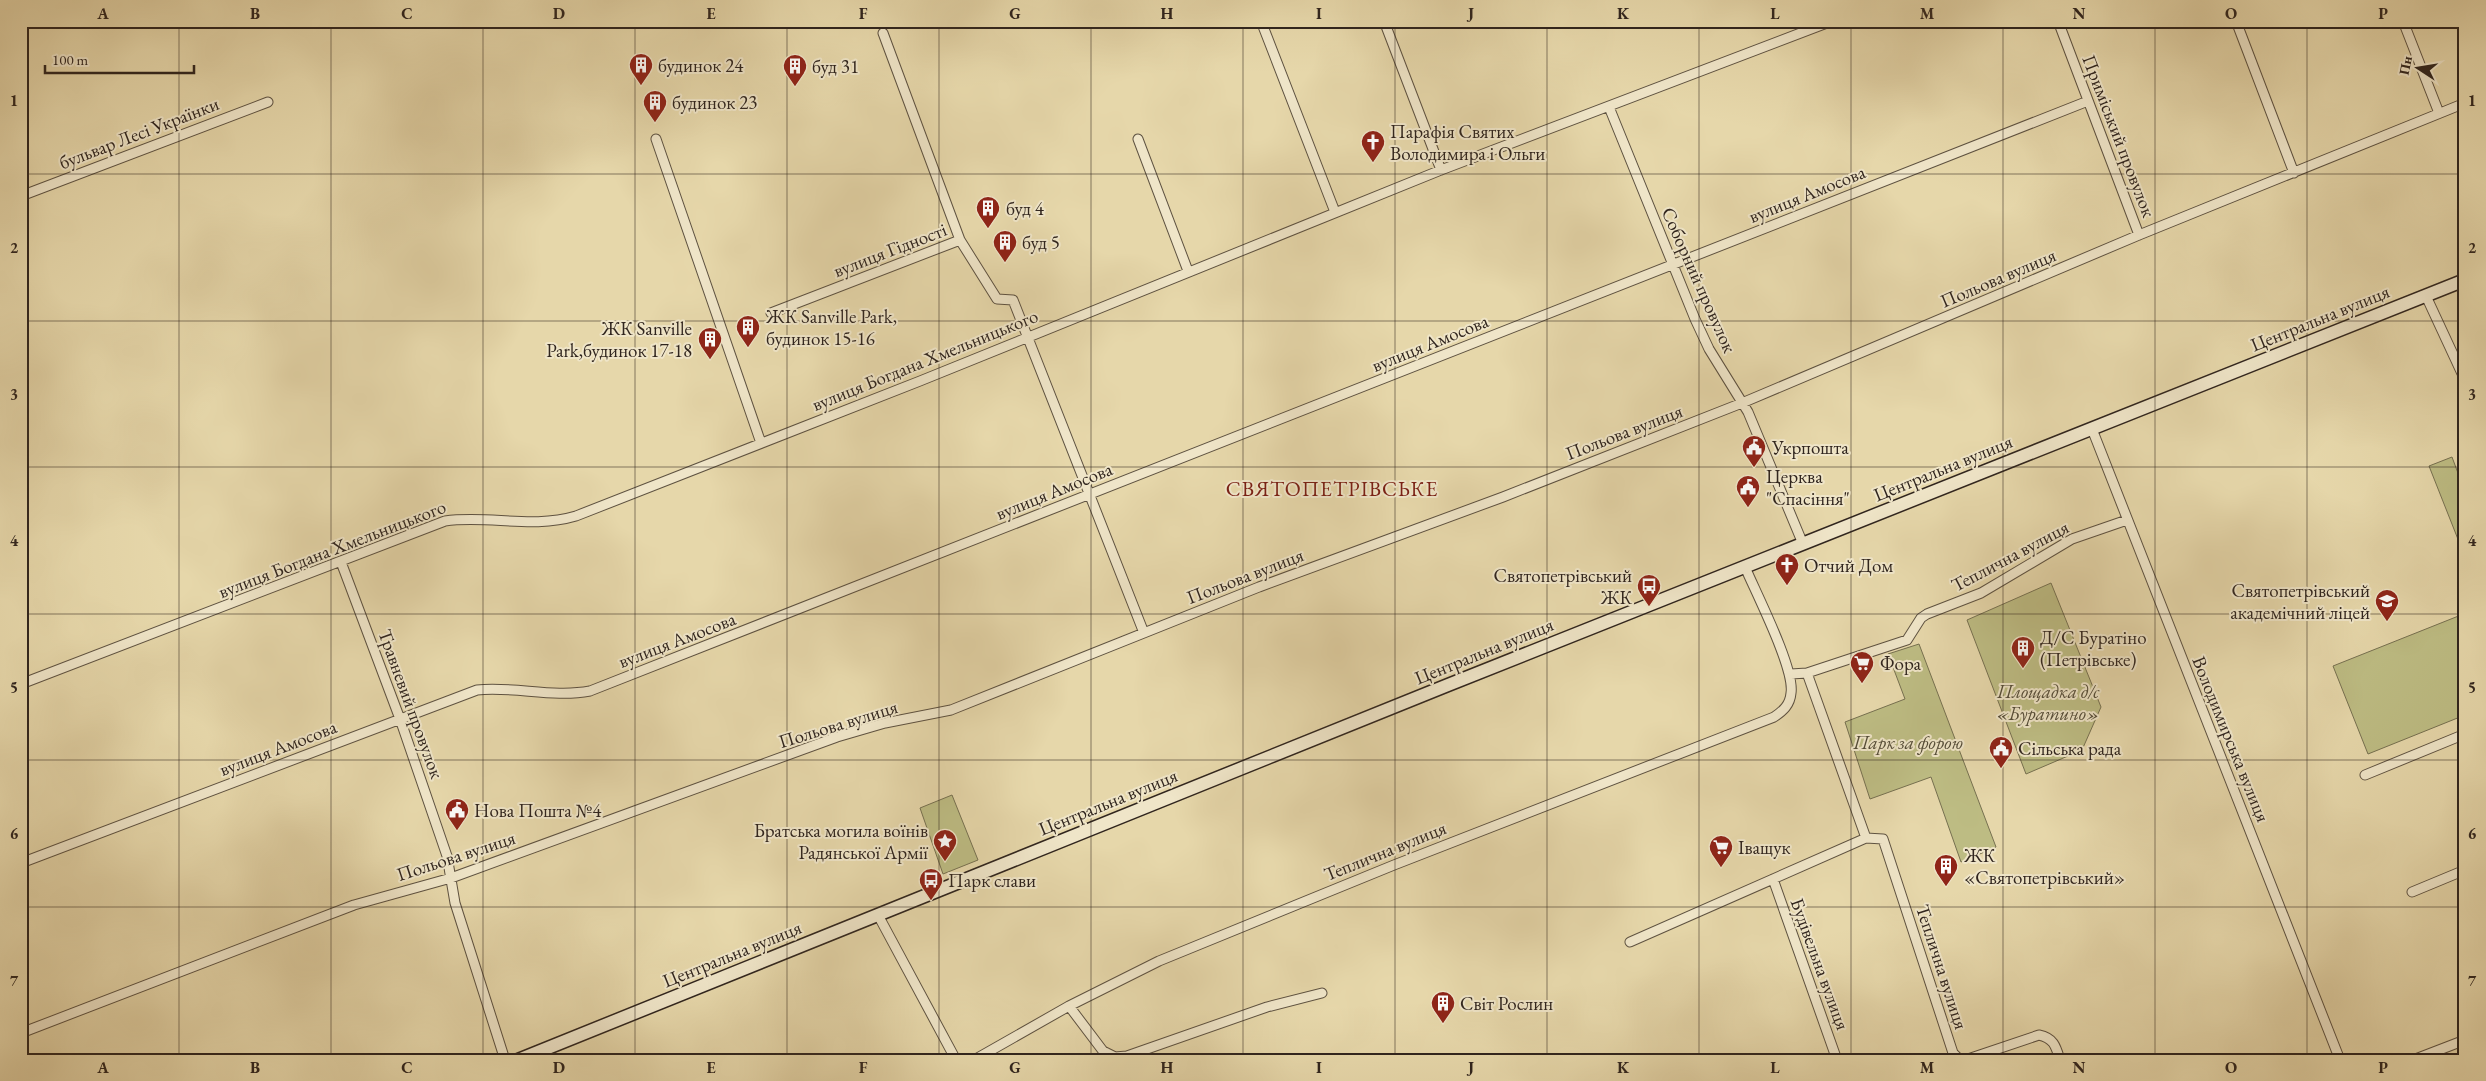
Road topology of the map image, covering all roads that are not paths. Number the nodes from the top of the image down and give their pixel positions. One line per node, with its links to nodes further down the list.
1 (1261, 21): 18 (street)
2 (1384, 21): 15 (street)
3 (1832, 21): 11 (street, вулиця Богдана Хмельницького)
4 (2058, 21): 8 (street, Приміський провулок)
5 (2236, 21): 16 (street)
6 (2404, 21): 12 (street)
7 (883, 33): 20 (street)
8 (2088, 100): 19 (street, Приміський провулок); 21 (street, вулиця Амосова)
9 (268, 102): 17 (street, бульвар Лесі Українки)
10 (2465, 103): 12 (street, Польова вулиця)
11 (1609, 107): 15 (street, вулиця Богдана Хмельницького); 21 (street, Соборний провулок)
12 (2439, 113): 16 (street, Польова вулиця)
13 (656, 139): 30 (street)
14 (1138, 139): 22 (street)
15 (1441, 170): 18 (street, вулиця Богдана Хмельницького)
16 (2294, 173): 19 (street, Польова вулиця)
17 (21, 196)
18 (1335, 212): 22 (street, вулиця Богдана Хмельницького)
19 (2139, 235): 28 (street, Польова вулиця)
20 (960, 240): 25 (street, вулиця Гідності); 26 (street, вулиця Гідності)
21 (1672, 265): 28 (street, Соборний провулок); 31 (street, вулиця Амосова)
22 (1188, 271): 26 (street, вулиця Богдана Хмельницького)
23 (2465, 280): 24 (main road, Центральна вулиця)
24 (2426, 296): 27 (street); 29 (main road, Центральна вулиця)
25 (771, 313)
26 (1027, 338): 30 (street, вулиця Богдана Хмельницького); 31 (street)
27 (2465, 380)
28 (1742, 403): 33 (street, Соборний провулок); 36 (street, Польова вулиця)
29 (2092, 429): 32 (street, Володимирська вулиця); 33 (main road, Центральна вулиця)
30 (761, 443): 34 (street, вулиця Богдана Хмельницького)
31 (1090, 496): 36 (street); 40 (street, вулиця Амосова)
32 (2126, 520): 37 (street, Теплична вулиця); 62 (street, Володимирська вулиця)
33 (1803, 544): 35 (main road, Центральна вулиця)
34 (341, 562): 39 (street, вулиця Богдана Хмельницького); 40 (street, Травневий провулок)
35 (1745, 567): 38 (street, Теплична вулиця); 49 (main road, Центральна вулиця)
36 (1144, 633): 46 (street, Польова вулиця)
37 (1807, 673): 38 (street, Теплична вулиця); 43 (street)
38 (1791, 674): 52 (street, Теплична вулиця)
39 (21, 684)
40 (400, 719): 44 (street, вулиця Амосова); 46 (street, Травневий провулок)
41 (2465, 734): 42 (street)
42 (2365, 775)
43 (1866, 838): 47 (street); 60 (street, Теплична вулиця)
44 (21, 863)
45 (2465, 870): 48 (street)
46 (451, 878): 53 (street, Польова вулиця); 55 (street, Травневий провулок)
47 (1773, 879): 50 (street); 59 (street, Будівельна вулиця)
48 (2412, 892)
49 (878, 915): 56 (main road, Центральна вулиця); 57 (street)
50 (1630, 942)
51 (1322, 993): 52 (street)
52 (1069, 1006): 58 (street, Теплична вулиця)
53 (21, 1033)
54 (2465, 1040): 63 (street)
55 (505, 1060)
56 (518, 1060)
57 (956, 1060)
58 (974, 1060)
59 (1837, 1060)
60 (1965, 1060): 61 (street, Теплична вулиця)
61 (2060, 1060)
62 (2340, 1060)
63 (2413, 1060)

